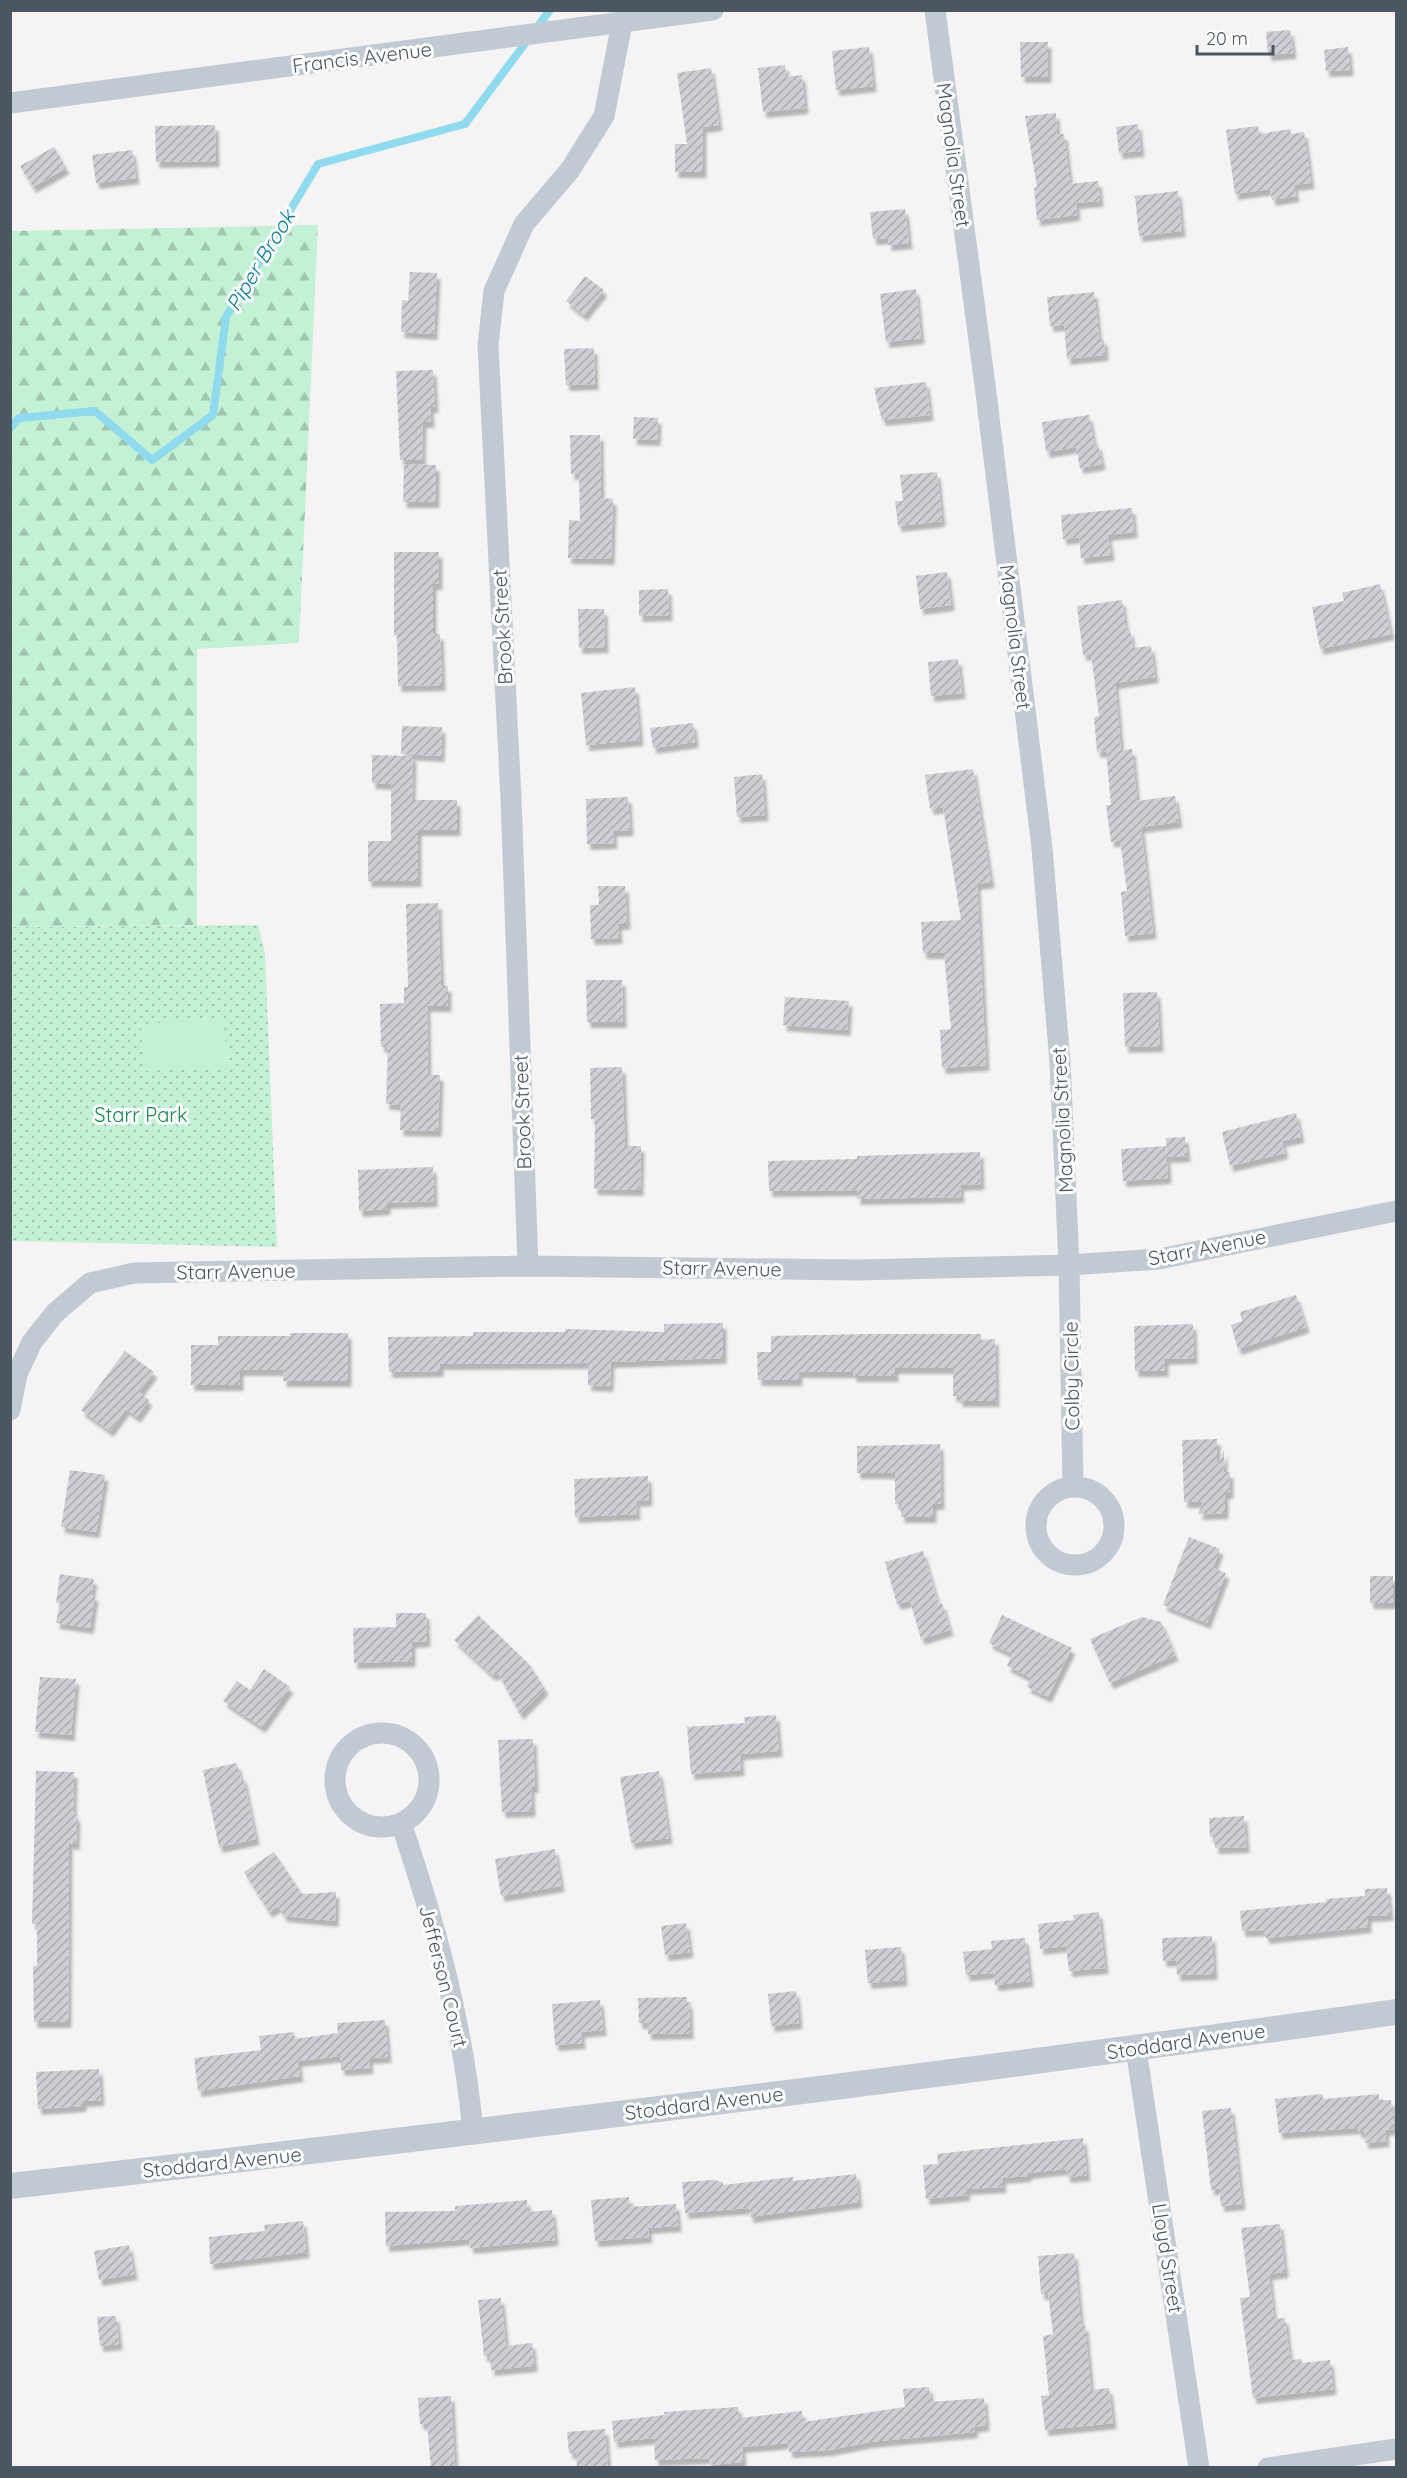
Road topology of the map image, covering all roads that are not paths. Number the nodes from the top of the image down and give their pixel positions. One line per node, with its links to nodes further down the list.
1 (713, 10): 3 (street, Francis Avenue)
2 (935, 10): 6 (street, Magnolia Street)
3 (622, 23): 4 (street, Francis Avenue); 7 (street, Brook Street)
4 (10, 103)
5 (1396, 1211): 6 (street, Starr Avenue)
6 (1069, 1265): 7 (street, Starr Avenue); 9 (street, Colby Circle)
7 (528, 1266): 8 (street, Starr Avenue)
8 (10, 1410)
9 (1073, 1486)
10 (401, 1823): 10 (street); 13 (street, Jefferson Court)
11 (1396, 2012): 12 (street, Stoddard Avenue)
12 (1136, 2049): 13 (street, Stoddard Avenue); 16 (street, Lloyd Street)
13 (473, 2133): 14 (street, Stoddard Avenue)
14 (10, 2186)
15 (1396, 2449): 17 (street)
16 (1199, 2468)
17 (1268, 2468)

